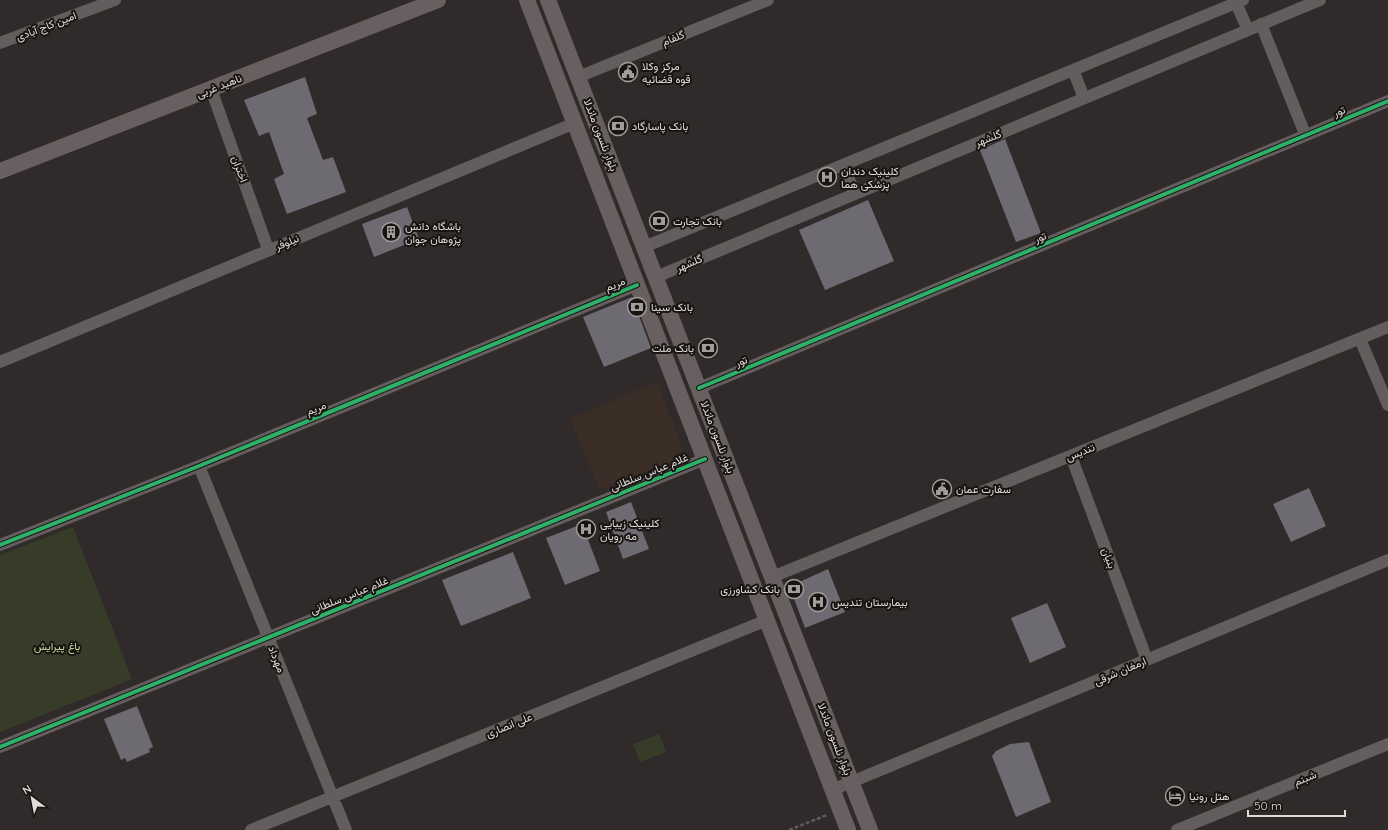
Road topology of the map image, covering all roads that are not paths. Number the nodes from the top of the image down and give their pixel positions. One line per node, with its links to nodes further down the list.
1 (115, 0): 10 (street, امین کاج آبادی)
2 (438, 0): 13 (main road, ناهید غربی)
3 (527, 0): 16 (main road, بلوار نلسون ماندلا)
4 (548, 0): 12 (main road, بلوار نلسون ماندلا)
5 (768, 0): 12 (street, گلفام)
6 (1320, 0): 8 (street, گلشهر)
7 (1240, 1): 9 (street); 11 (street)
8 (1261, 24): 9 (street, گلشهر); 17 (street)
9 (1248, 30): 14 (street, گلشهر)
10 (0, 43)
11 (1073, 70): 14 (street); 18 (street)
12 (578, 77): 21 (main road, بلوار نلسون ماندلا)
13 (211, 89): 19 (main road, ناهید غربی); 22 (street, اختران)
14 (1084, 98): 20 (street, گلشهر)
15 (1388, 101): 17 (street, تور)
16 (575, 123): 22 (street, نیلوفر); 24 (main road, بلوار نلسون ماندلا)
17 (1305, 134): 28 (street, تور)
18 (844, 165): 20 (street); 21 (street)
19 (0, 171)
20 (855, 193): 23 (street, گلشهر)
21 (644, 247): 23 (main road, بلوار نلسون ماندلا)
22 (268, 249): 27 (street, نیلوفر)
23 (656, 277): 28 (main road, بلوار نلسون ماندلا)
24 (637, 284): 31 (main road, بلوار نلسون ماندلا); 32 (street, مریم)
25 (1388, 327): 26 (street, تندیس)
26 (1360, 339): 29 (street); 30 (street, تندیس)
27 (0, 362)
28 (699, 388): 35 (main road, بلوار نلسون ماندلا)
29 (1388, 405)
30 (1071, 456): 35 (street, تندیس); 38 (street, بنیان)
31 (705, 459): 36 (main road, بلوار نلسون ماندلا); 37 (street, غلام عباس سلطانی)
32 (199, 466): 33 (street, مریم); 37 (street, مهرداد)
33 (0, 545)
34 (1388, 560): 38 (street, ارمغان شرقی)
35 (772, 577): 41 (main road, بلوار نلسون ماندلا)
36 (767, 620): 42 (main road, بلوار نلسون ماندلا); 43 (street, علی انصاری)
37 (268, 637): 40 (street, غلام عباس سلطانی); 43 (street, مهرداد)
38 (1147, 660): 41 (street, ارمغان شرقی)
39 (1388, 744): 48 (street, شبنم)
40 (0, 747)
41 (852, 782): 42 (street, ارمغان شرقی); 47 (main road, بلوار نلسون ماندلا)
42 (832, 790): 46 (main road, بلوار نلسون ماندلا)
43 (333, 797): 44 (street, علی انصاری); 45 (street, مهرداد)
44 (250, 830)
45 (346, 830)
46 (848, 830)
47 (870, 830)
48 (1177, 830)

